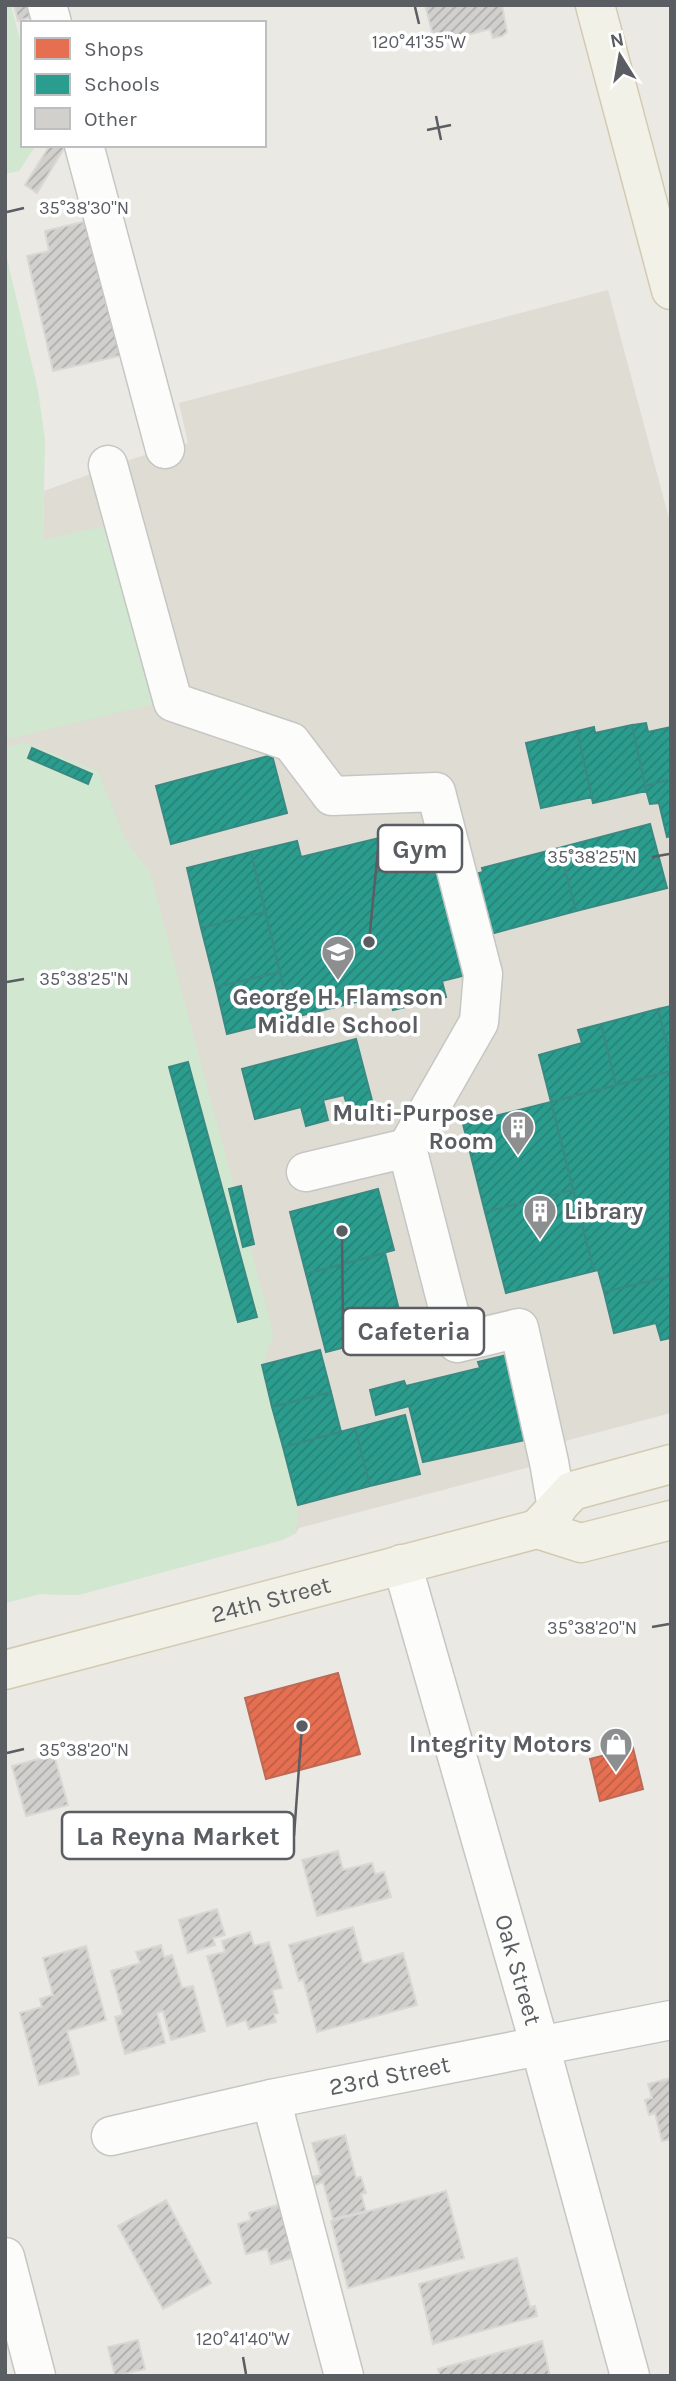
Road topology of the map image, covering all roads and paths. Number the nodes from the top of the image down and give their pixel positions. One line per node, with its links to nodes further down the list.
1 (595, 5): 3 (main road)
2 (85, 147): 4 (street)
3 (671, 290)
4 (164, 449)
5 (108, 465): 6 (street)
6 (407, 1149): 7 (street); 9 (street)
7 (306, 1172)
8 (671, 1464): 9 (main road, 24th Street)
9 (547, 1518): 10 (main road); 11 (main road, 24th Street)
10 (671, 1520)
11 (402, 1564): 12 (main road, 24th Street); 14 (street, Oak Street)
12 (5, 1670)
13 (671, 2020): 14 (street, 23rd Street)
14 (540, 2046): 15 (street, 23rd Street); 20 (street, Oak Street)
15 (271, 2099): 16 (street, 23rd Street); 19 (street)
16 (111, 2136)
17 (5, 2257): 18 (street)
18 (36, 2376)
19 (344, 2376)
20 (630, 2376)

